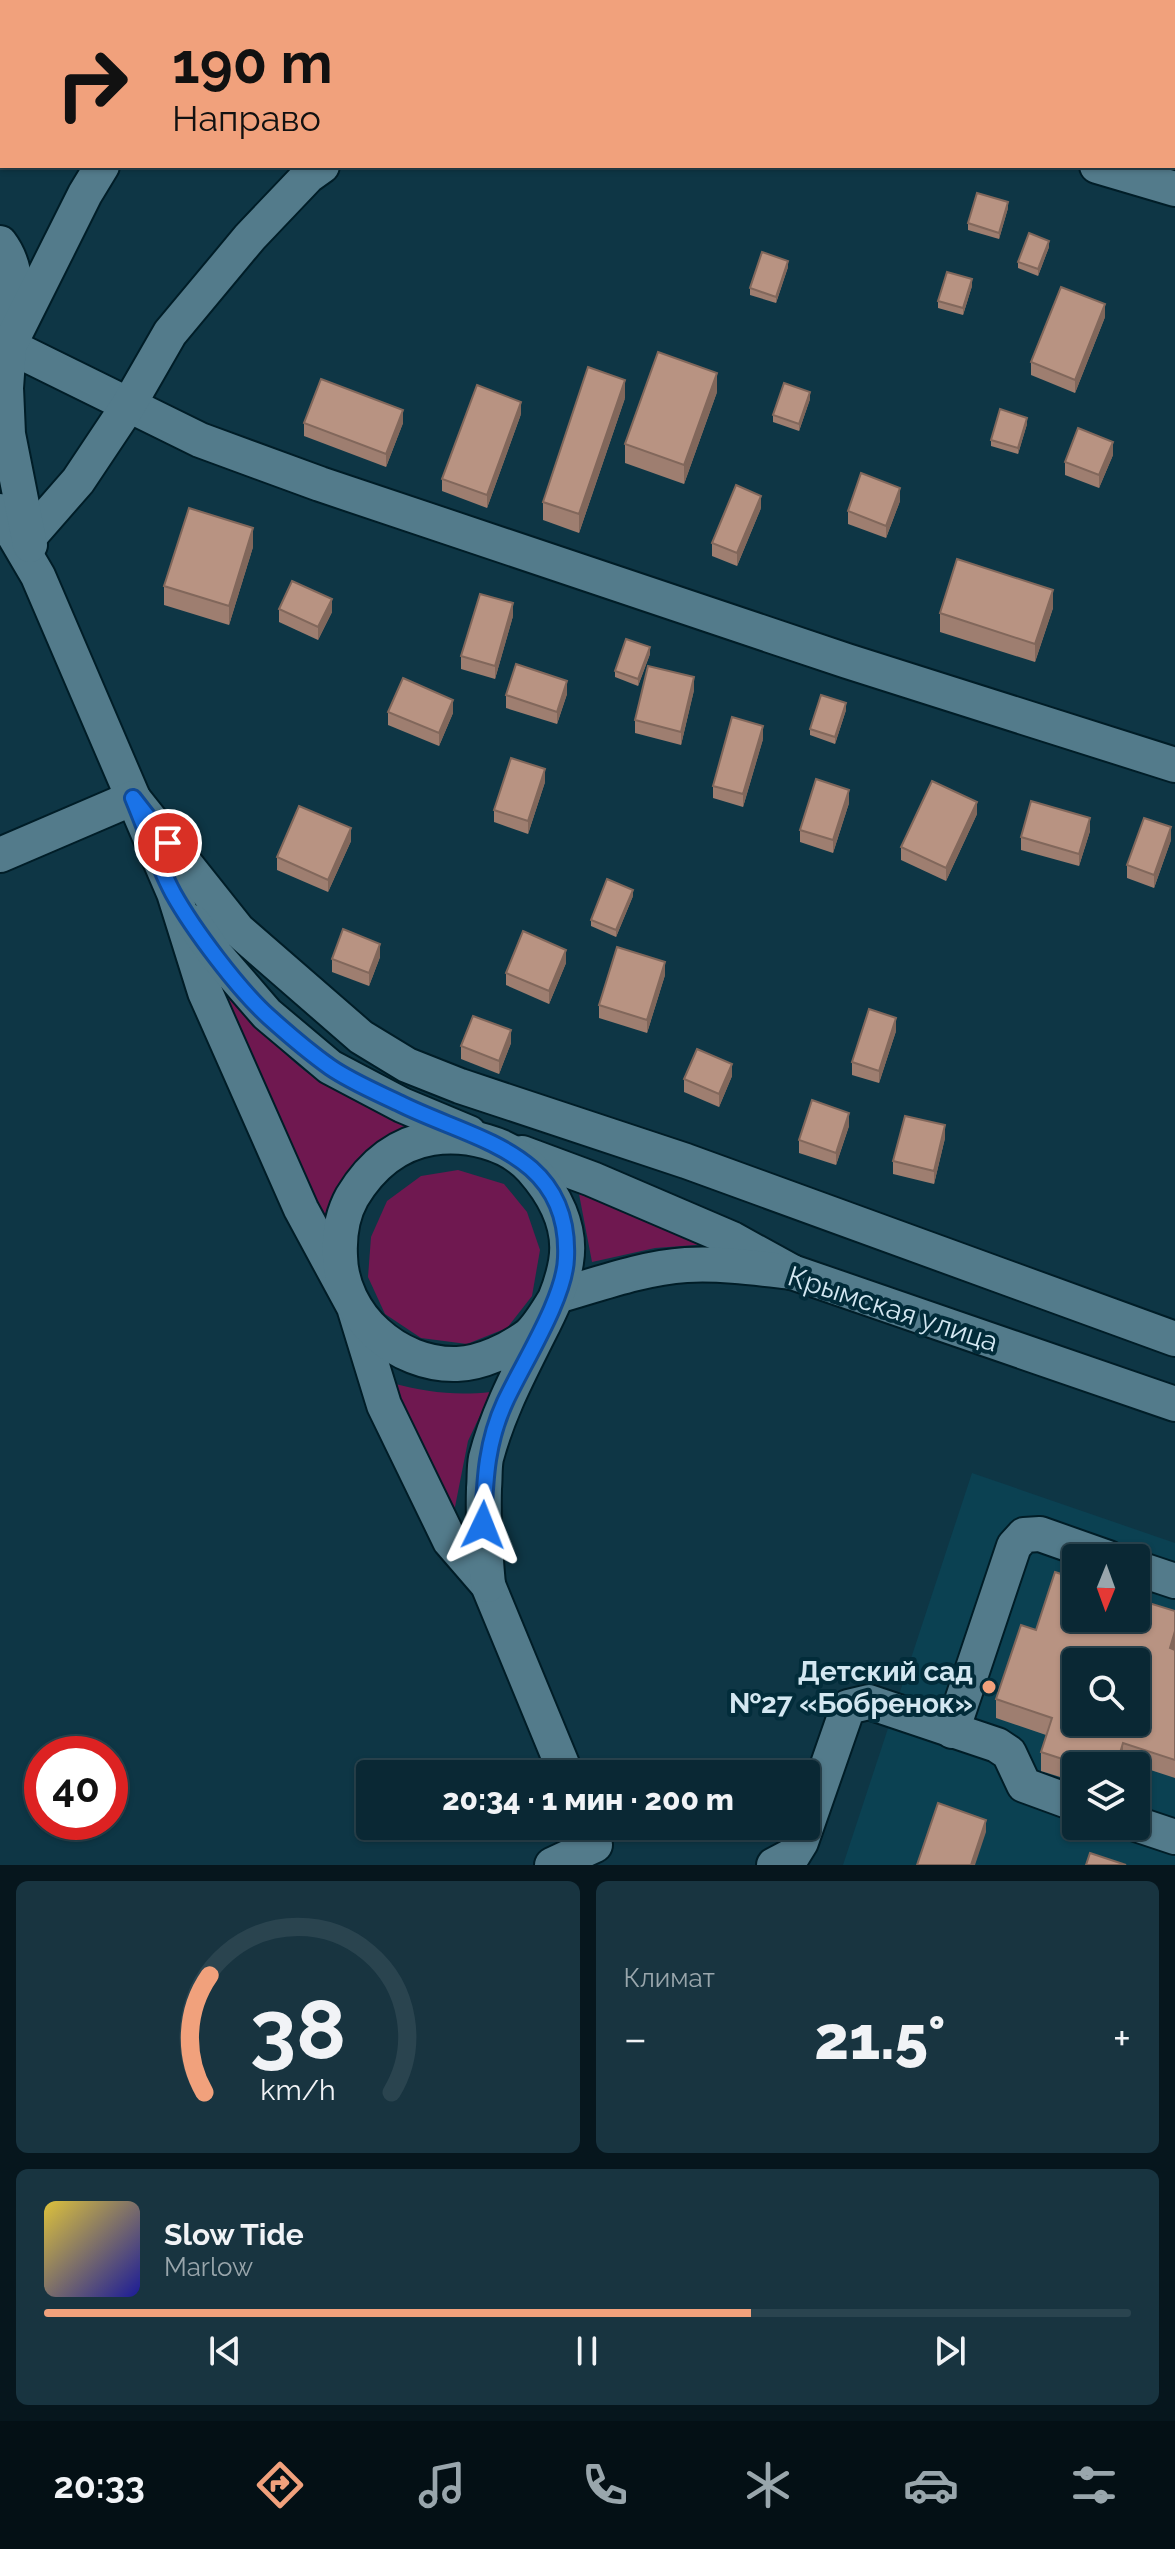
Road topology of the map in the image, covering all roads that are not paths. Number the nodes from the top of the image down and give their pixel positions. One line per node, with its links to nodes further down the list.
1 (101, 168): 6 (street)
2 (319, 168): 7 (street)
3 (1104, 168): 4 (street)
4 (1175, 189)
5 (0, 243): 6 (street)
6 (5, 350): 7 (street); 9 (street)
7 (128, 406): 9 (street); 11 (street)
8 (0, 511): 10 (street)
9 (29, 537): 10 (street)
10 (38, 576): 12 (street)
11 (1175, 765)
12 (133, 798): 13 (street); 14 (street); 19 (street)
13 (0, 855)
14 (174, 893): 15 (street); 18 (street)
15 (493, 1143): 16 (street); 17 (street); 18 (street)
16 (792, 1272): 17 (street, Крымская улица); 20 (street, Крымская улица)
17 (557, 1296): 18 (street); 24 (street)
18 (354, 1307): 24 (street)
19 (1175, 1339)
20 (1175, 1404)
21 (1068, 1544): 25 (street)
22 (1150, 1573): 23 (street)
23 (1175, 1581)
24 (488, 1585): 26 (street)
25 (952, 1731): 27 (street); 32 (street)
26 (560, 1760)
27 (1062, 1799)
28 (1150, 1829): 29 (street)
29 (1175, 1837)
30 (595, 1845): 31 (street)
31 (552, 1865)
32 (774, 1865)

